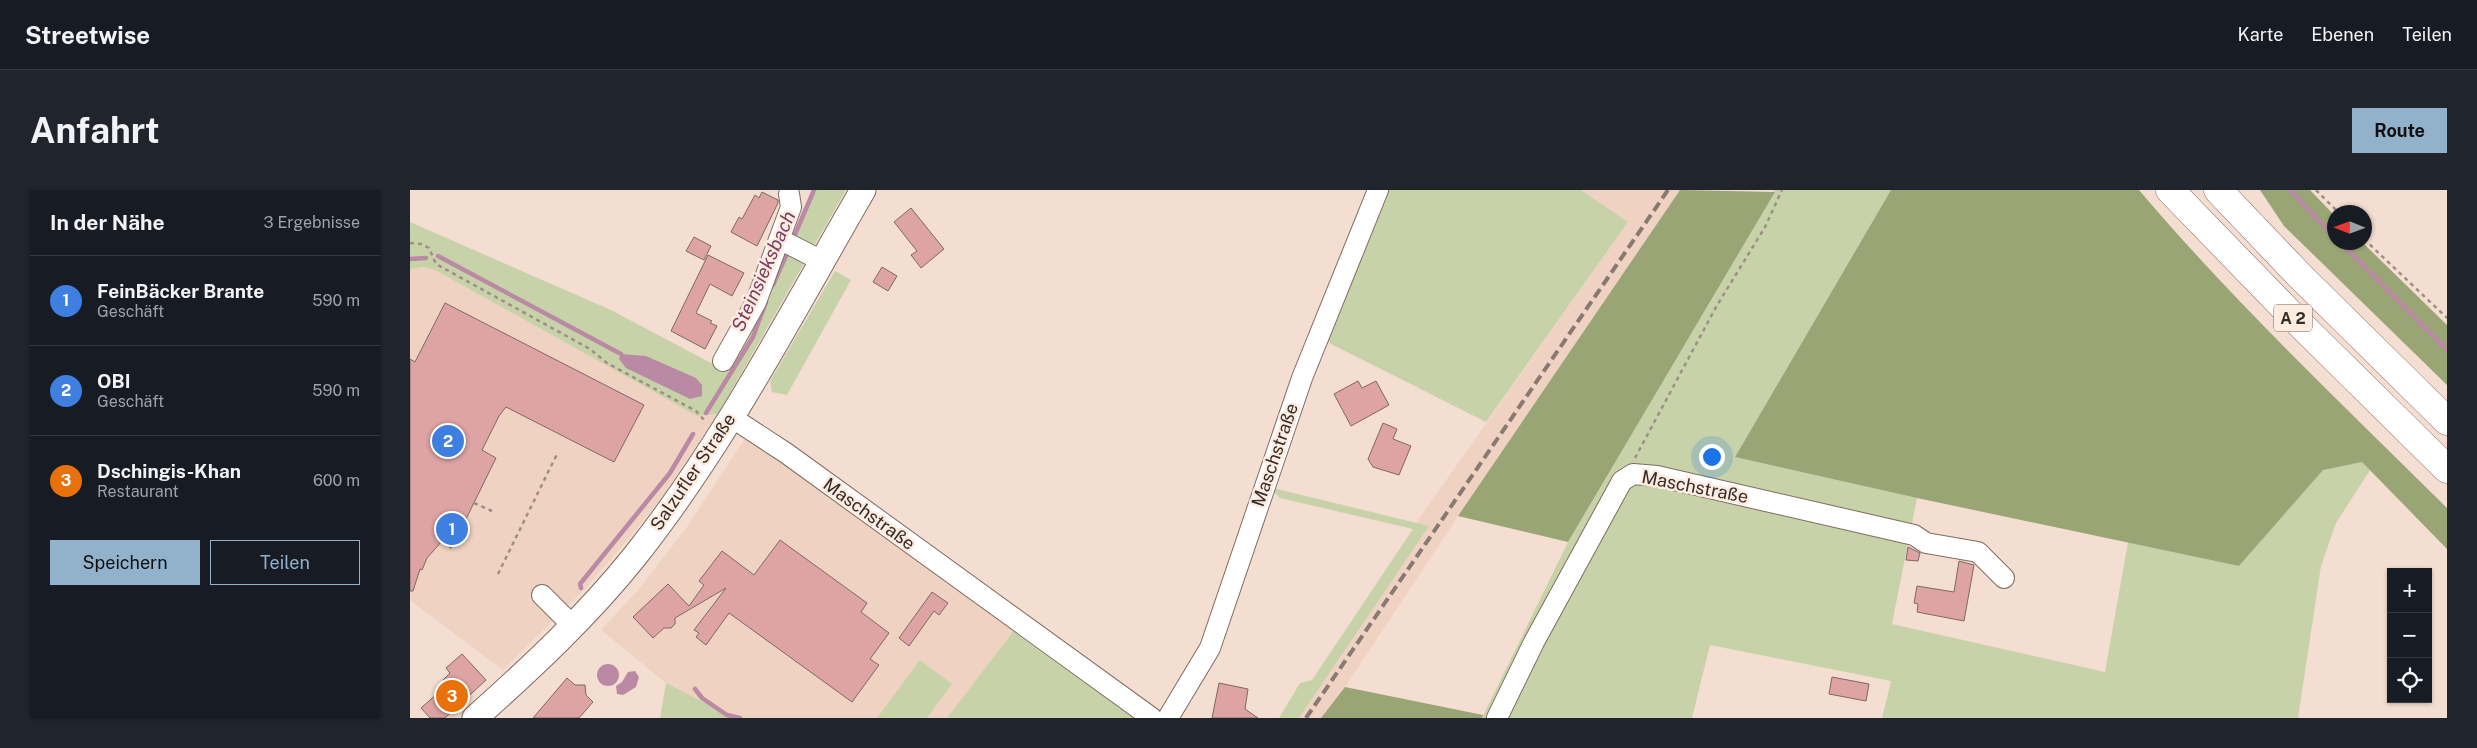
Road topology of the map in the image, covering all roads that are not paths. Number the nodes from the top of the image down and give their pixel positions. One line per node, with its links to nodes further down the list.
1 (863, 190): 7 (main road, Salzufler Straße)
2 (1378, 190): 19 (street, Maschstraße)
3 (2170, 190): 11 (highway, A 2)
4 (2218, 190): 9 (highway, A 2)
5 (789, 194): 6 (street)
6 (787, 243): 7 (street); 8 (street)
7 (822, 261): 10 (main road, Salzufler Straße)
8 (723, 361)
9 (2447, 421)
10 (725, 426): 16 (main road, Salzufler Straße); 18 (street, Maschstraße)
11 (2420, 444): 12 (highway, A 2); 13 (highway)
12 (2447, 469)
13 (2447, 477)
14 (2004, 578): 20 (street, Maschstraße)
15 (542, 595): 16 (street)
16 (572, 625): 17 (main road, Salzufler Straße)
17 (475, 718)
18 (1152, 718)
19 (1168, 718)
20 (1497, 718)

